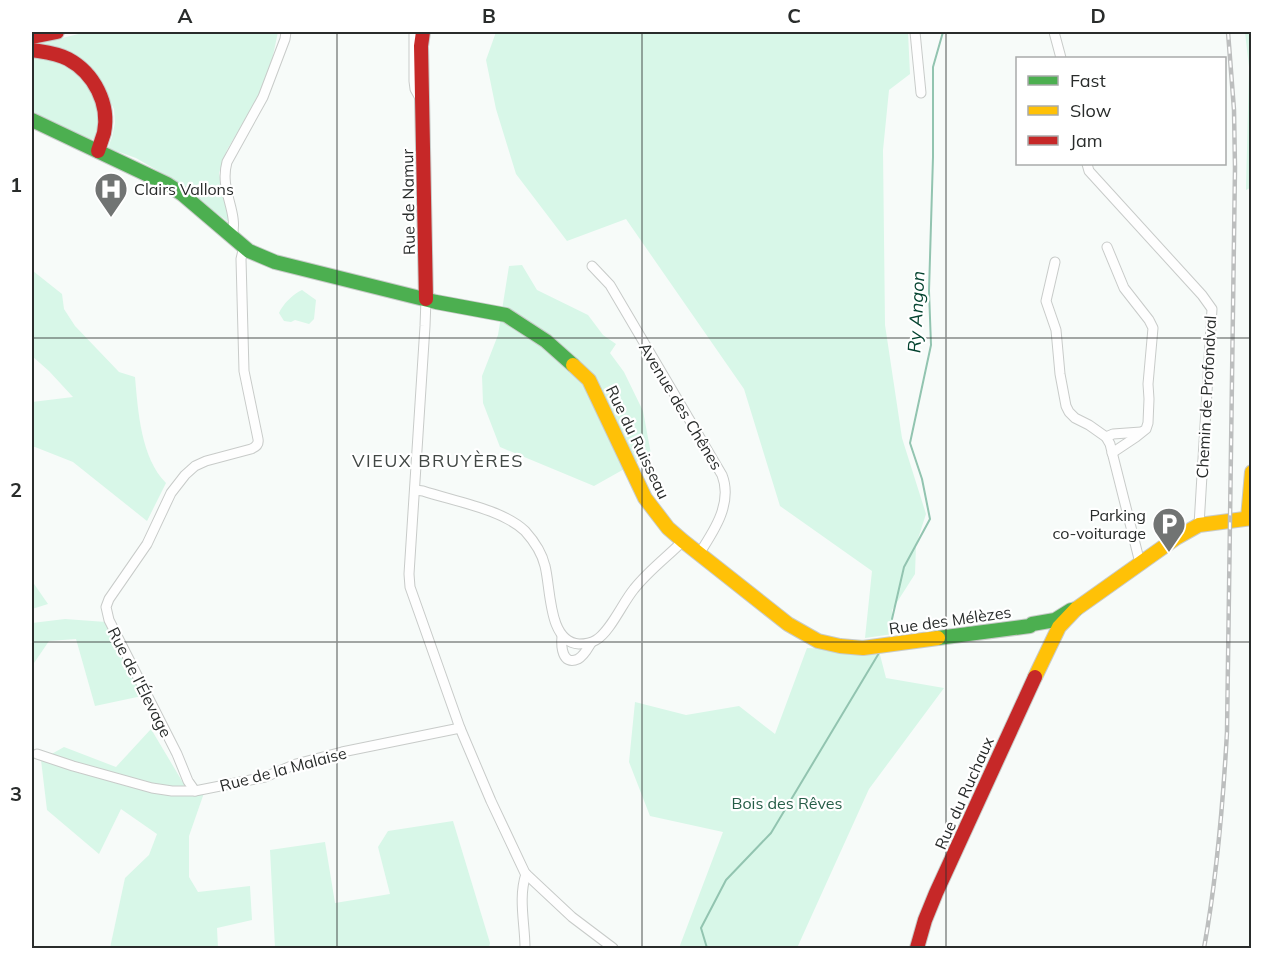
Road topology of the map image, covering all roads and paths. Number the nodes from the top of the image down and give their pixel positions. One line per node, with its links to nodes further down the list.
1 (57, 32): 7 (main road)
2 (286, 32): 15 (street)
3 (414, 32): 11 (street, Rue de Namur)
4 (423, 32): 11 (main road, Rue de Namur)
5 (915, 32): 10 (street)
6 (1054, 32): 9 (street)
7 (32, 37)
8 (32, 50): 13 (main road)
9 (1061, 57)
10 (921, 93)
11 (423, 105): 20 (main road, Rue de Namur)
12 (32, 120): 13 (main road, Rue du Ruisseau)
13 (98, 150): 15 (main road, Rue du Ruisseau)
14 (1088, 167): 27 (street, Chemin de Profondval)
15 (232, 237): 16 (main road, Rue du Ruisseau)
16 (244, 246): 20 (main road, Rue du Ruisseau); 37 (street, Rue de l'Élevage)
17 (1107, 247): 21 (street)
18 (1055, 262): 22 (street)
19 (592, 266): 29 (street, Avenue des Chênes)
20 (426, 299): 25 (street); 28 (main road, Rue du Ruisseau)
21 (1141, 432): 22 (street); 23 (street)
22 (1106, 437): 23 (street)
23 (1112, 453): 30 (street)
24 (1251, 472): 26 (main road)
25 (415, 490): 32 (street); 35 (street)
26 (1250, 518): 27 (main road, Rue des Mélèzes)
27 (1199, 525): 30 (main road, Rue des Mélèzes)
28 (683, 541): 29 (main road, Rue du Ruisseau); 33 (street)
29 (699, 554): 34 (main road, Rue du Ruisseau)
30 (1140, 563): 31 (main road, Rue des Mélèzes)
31 (1053, 627): 34 (main road, Rue des Mélèzes); 41 (main road, Rue du Ruchaux)
32 (562, 636): 33 (street); 33 (street)
33 (591, 643)
34 (875, 647)
35 (460, 728): 37 (street, Rue de la Malaise); 38 (street)
36 (37, 753): 37 (street, Rue de la Malaise)
37 (195, 791)
38 (526, 874): 39 (street); 40 (street)
39 (525, 948)
40 (613, 948)
41 (917, 948)

